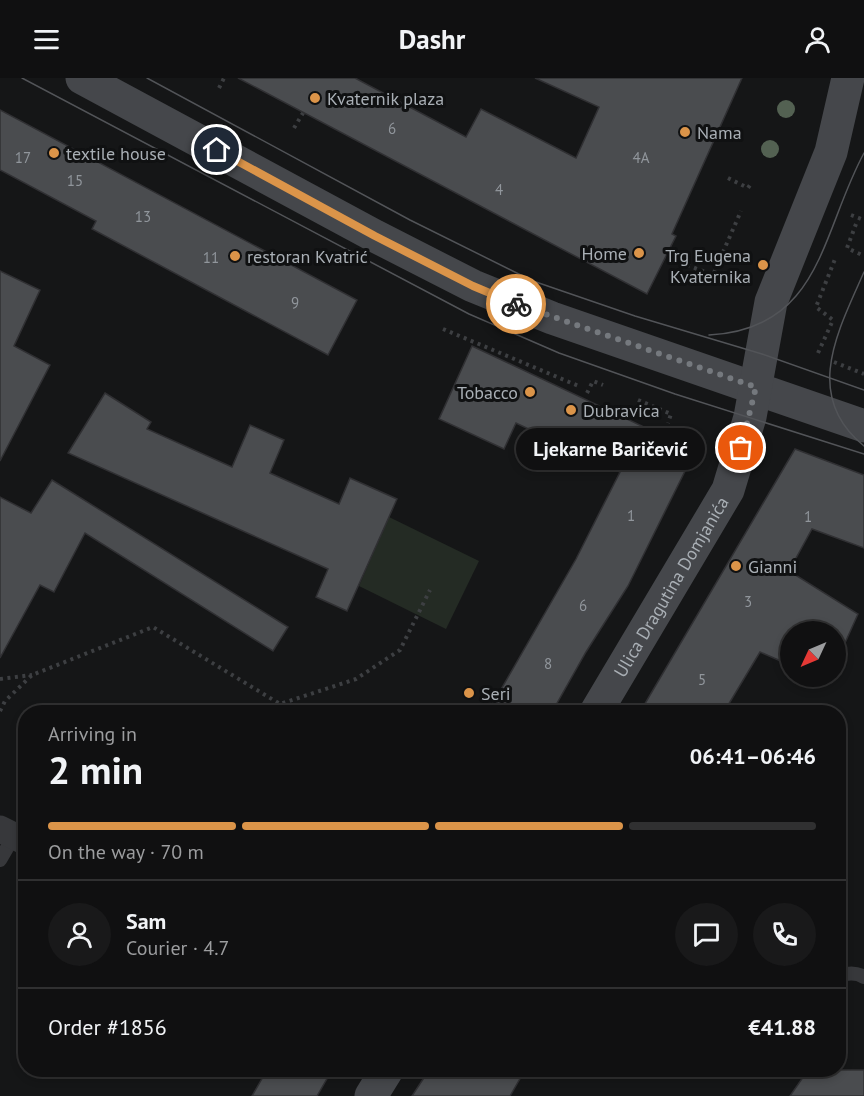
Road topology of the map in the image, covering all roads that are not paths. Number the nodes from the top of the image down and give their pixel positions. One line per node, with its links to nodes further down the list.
1 (82, 78): 5 (main road)
2 (848, 78): 4 (main road)
3 (864, 111): 4 (main road)
4 (831, 152): 5 (main road)
5 (756, 387): 6 (main road); 7 (main road, Ulica Dragutina Domjanića)
6 (864, 426)
7 (600, 705)
8 (13, 836): 9 (lane)
9 (0, 860)
10 (846, 975): 11 (lane)
11 (864, 977)
12 (383, 1077): 13 (main road)
13 (371, 1096)

